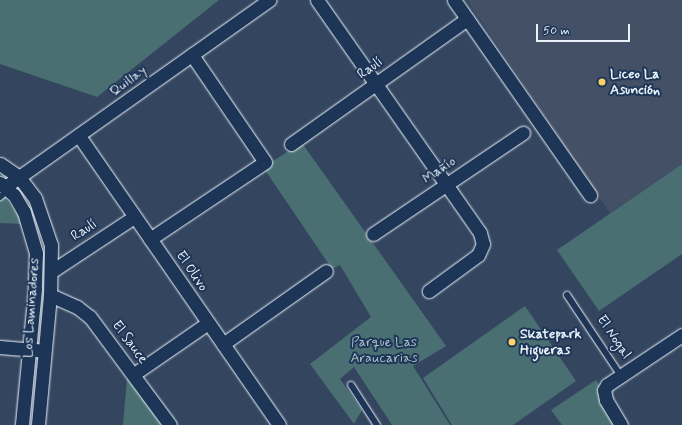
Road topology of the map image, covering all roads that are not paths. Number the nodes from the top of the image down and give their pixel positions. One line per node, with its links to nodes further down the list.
1 (269, 0): 5 (street, Quillay)
2 (317, 0): 6 (street)
3 (454, 0): 4 (street)
4 (467, 19): 6 (street, Raulí); 14 (street)
5 (192, 55): 8 (street, Quillay); 17 (street)
6 (376, 84): 9 (street, Raulí); 12 (street)
7 (523, 133): 12 (street, Mañío)
8 (79, 136): 11 (street, Quillay); 15 (street, El Olivo)
9 (291, 144)
10 (0, 164): 11 (street, Los Laminadores)
11 (19, 177): 13 (street, Quillay); 18 (street, Los Laminadores)
12 (448, 184): 16 (street, Mañío); 20 (street)
13 (3, 189): 27 (street, Los Laminadores)
14 (590, 195)
15 (134, 217): 17 (street, El Olivo); 18 (street, Raulí)
16 (373, 234)
17 (150, 239): 23 (street, El Olivo)
18 (52, 271): 21 (street, Los Laminadores)
19 (326, 271): 25 (street)
20 (429, 291)
21 (50, 295): 28 (street, Los Laminadores); 29 (street, El Sauce)
22 (567, 295): 30 (lane, El Nogal)
23 (208, 324): 25 (street, El Olivo); 29 (street)
24 (682, 335): 30 (street, El Nogal)
25 (223, 344): 35 (street, El Olivo)
26 (0, 346): 27 (street)
27 (29, 349): 28 (street); 32 (street, Los Laminadores)
28 (44, 350): 33 (street, Los Laminadores)
29 (134, 374): 34 (street, El Sauce)
30 (621, 376): 37 (street)
31 (351, 385): 36 (lane)
32 (22, 425)
33 (38, 425)
34 (170, 425)
35 (278, 425)
36 (377, 425)
37 (621, 425)

